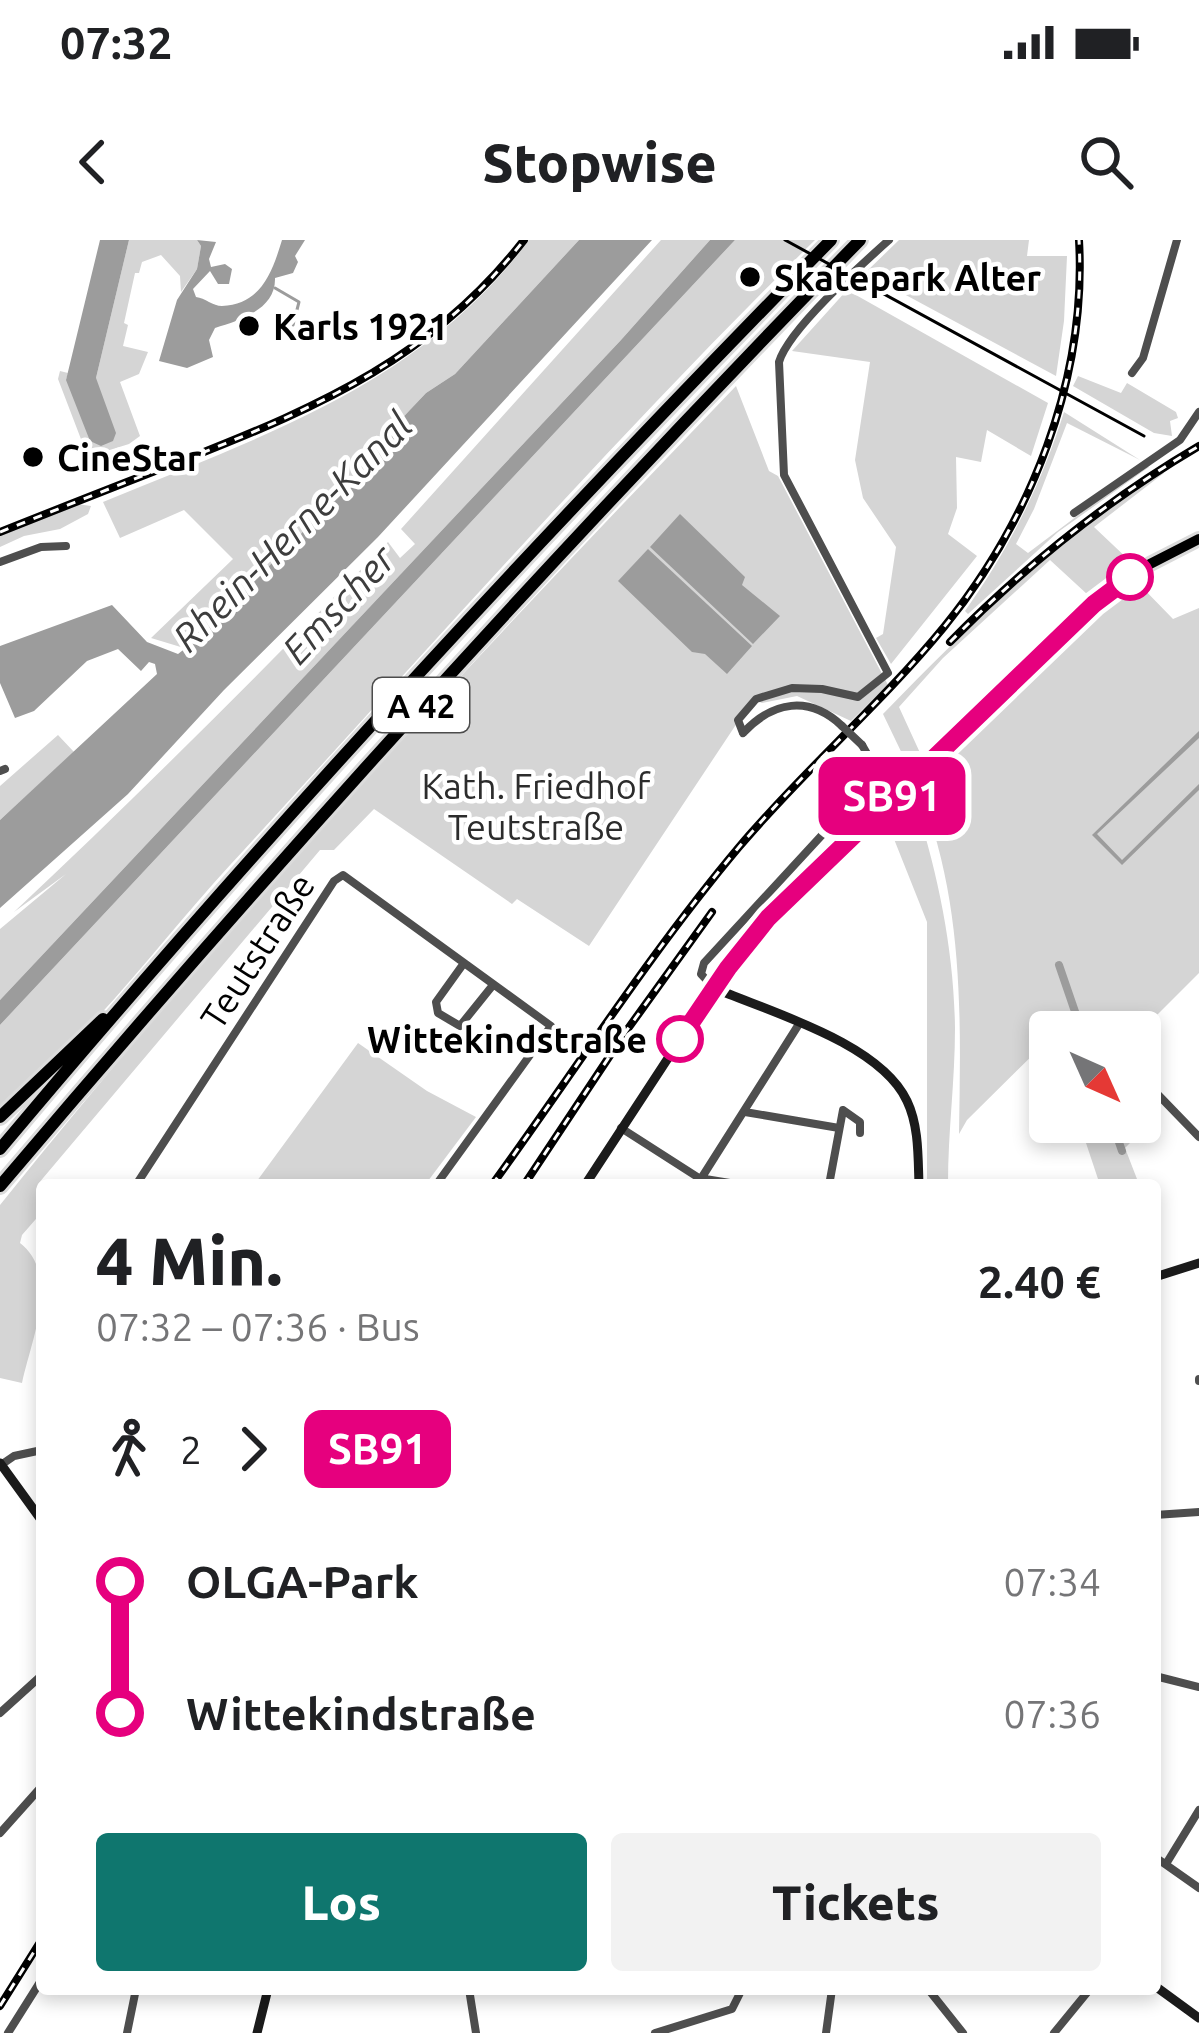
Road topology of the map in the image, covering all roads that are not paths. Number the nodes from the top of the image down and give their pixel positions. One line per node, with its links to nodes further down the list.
1 (831, 240): 15 (highway, A 42)
2 (860, 240): 32 (highway, A 42)
3 (890, 240): 14 (street, bridge)
4 (1177, 240): 5 (street)
5 (1132, 373)
6 (1199, 412): 7 (street)
7 (1074, 513)
8 (1199, 539): 11 (main road)
9 (65, 546): 10 (street)
10 (0, 562)
11 (768, 918): 14 (main road)
12 (464, 963): 13 (street, Teutstraße); 13 (street); 25 (street, Teutstraße)
13 (493, 985): 26 (street, Teutstraße)
14 (713, 988): 16 (main road); 20 (main road)
15 (115, 1012): 19 (highway); 24 (highway, A 42)
16 (799, 1024): 18 (street); 31 (main road)
17 (1161, 1098): 23 (street)
18 (745, 1112): 21 (street); 29 (street)
19 (0, 1118)
20 (621, 1128): 27 (main road); 28 (street)
21 (839, 1128): 22 (street); 30 (street)
22 (860, 1133)
23 (1199, 1137)
24 (0, 1149)
25 (140, 1179)
26 (440, 1179)
27 (589, 1179)
28 (696, 1179)
29 (700, 1179)
30 (830, 1179)
31 (919, 1179)
32 (0, 1186)
33 (1199, 1263): 34 (main road)
34 (1161, 1275)
35 (36, 1451): 36 (street)
36 (2, 1469): 38 (main road)
37 (1199, 1512): 39 (street)
38 (36, 1513)
39 (1161, 1515)
40 (1161, 1678): 42 (street)
41 (36, 1680): 43 (street)
42 (1199, 1687)
43 (0, 1713)
44 (36, 1793): 46 (street)
45 (1199, 1810): 48 (street)
46 (0, 1833)
47 (1161, 1861): 48 (street)
48 (1166, 1864): 49 (street)
49 (1199, 1888)
50 (36, 1989): 62 (street)
51 (1161, 1991): 61 (main road)
52 (135, 1995): 63 (street)
53 (266, 1995): 64 (main road)
54 (470, 1995): 65 (street)
55 (740, 1995): 66 (street)
56 (831, 1995): 67 (street)
57 (932, 1995): 60 (street)
58 (942, 1995): 60 (street)
59 (1085, 1995): 69 (street)
60 (937, 2001): 68 (street)
61 (1199, 2018)
62 (8, 2033)
63 (127, 2033)
64 (257, 2033)
65 (476, 2033)
66 (655, 2033)
67 (826, 2033)
68 (963, 2033)
69 (1054, 2033)

